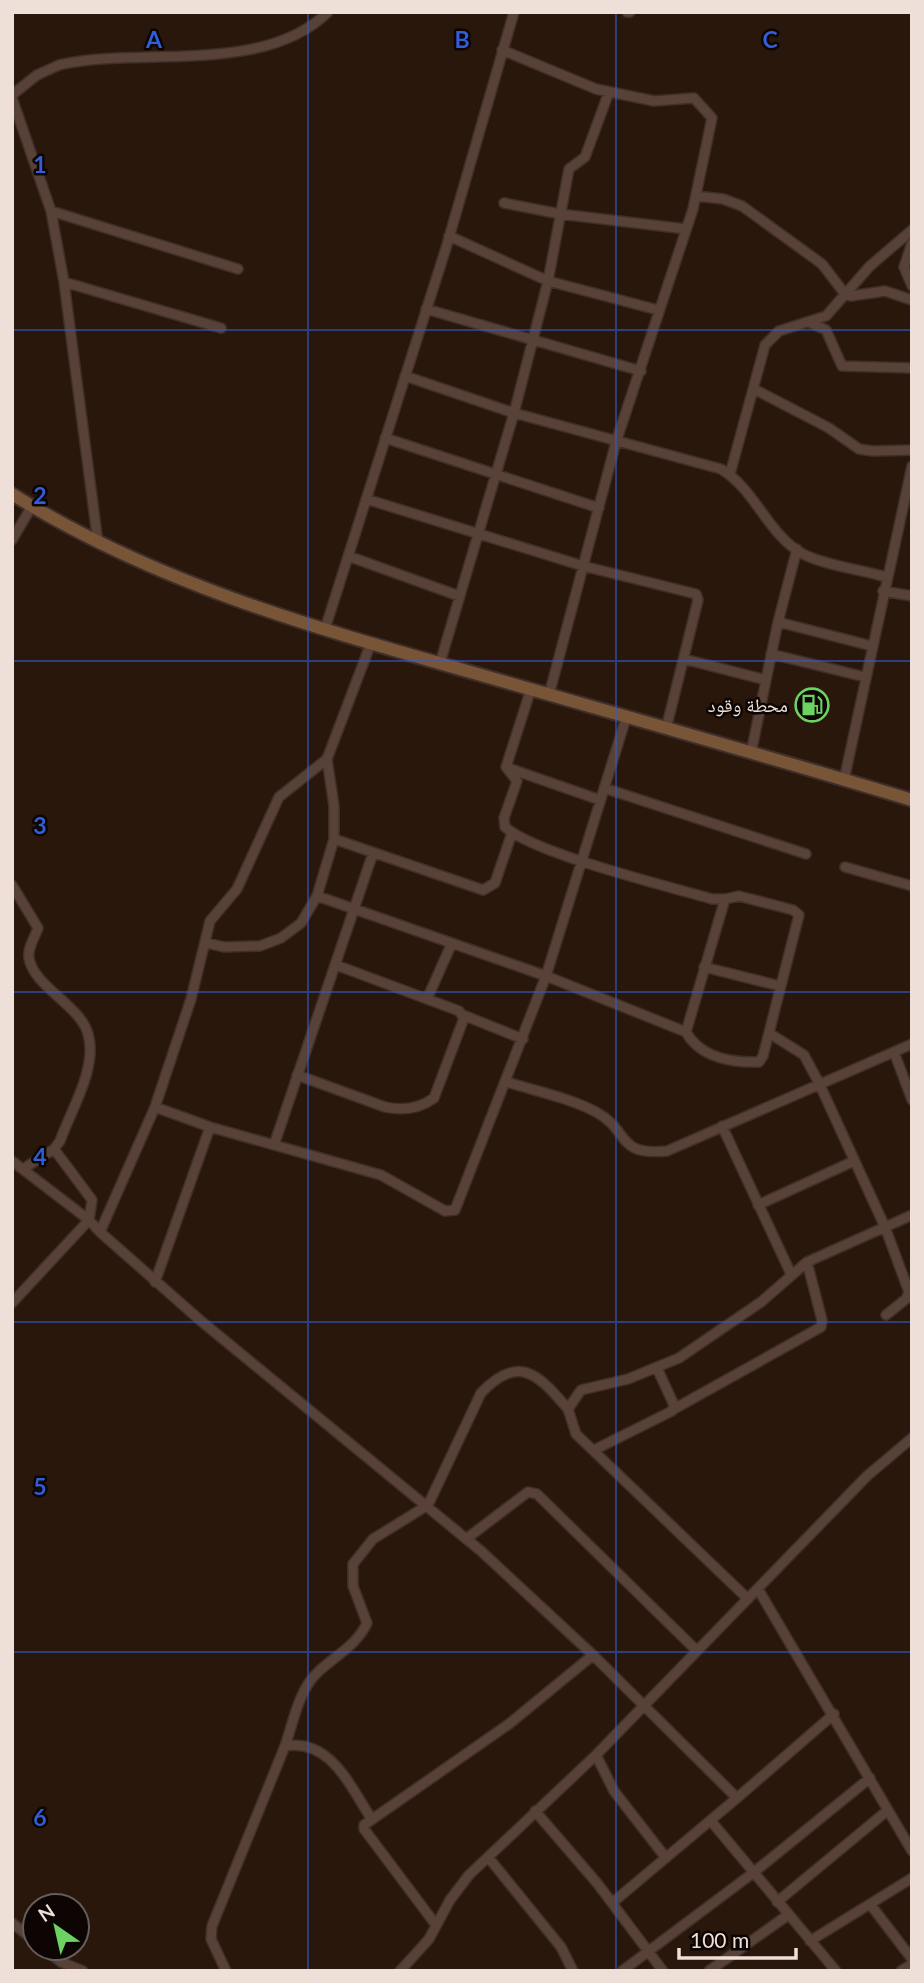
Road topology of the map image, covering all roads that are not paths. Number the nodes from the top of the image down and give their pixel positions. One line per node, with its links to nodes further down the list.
1 (328, 12): 5 (street)
2 (514, 12): 3 (street)
3 (502, 50): 4 (street); 12 (street)
4 (609, 92): 6 (street); 9 (street)
5 (12, 96): 8 (street)
6 (695, 197): 10 (street); 18 (street)
7 (504, 203): 9 (street)
8 (51, 211): 14 (street); 16 (street)
9 (561, 214): 10 (street); 15 (street)
10 (686, 229): 21 (street)
11 (912, 230): 18 (street)
12 (449, 236): 15 (street); 20 (street)
13 (912, 243): 17 (street)
14 (238, 269)
15 (548, 281): 21 (street); 24 (street)
16 (64, 282): 23 (street); 42 (street)
17 (912, 286)
18 (845, 294): 19 (street); 22 (street)
19 (912, 300)
20 (426, 309): 24 (street); 27 (street)
21 (657, 310): 26 (street)
22 (811, 323): 25 (street); 28 (street)
23 (221, 328)
24 (532, 340): 26 (street); 29 (street)
25 (912, 368)
26 (641, 371): 31 (street)
27 (405, 376): 29 (street); 30 (street)
28 (754, 389): 32 (street); 35 (street)
29 (514, 413): 31 (street); 34 (street)
30 (385, 438): 34 (street); 37 (street)
31 (616, 442): 35 (street); 39 (street)
32 (912, 450)
33 (912, 466): 46 (street)
34 (497, 473): 39 (street); 40 (street)
35 (730, 474): 43 (street)
36 (12, 494): 38 (street)
37 (366, 499): 40 (street); 44 (street)
38 (32, 506): 41 (street); 42 (street)
39 (599, 508): 45 (street)
40 (478, 535): 45 (street); 48 (street)
41 (12, 540)
42 (98, 543): 51 (street)
43 (797, 549): 46 (street); 50 (street)
44 (348, 556): 48 (street); 51 (street)
45 (583, 566): 55 (street); 60 (street)
46 (886, 577): 47 (street)
47 (883, 591): 49 (street); 53 (street)
48 (458, 596): 56 (street)
49 (912, 596)
50 (778, 622): 53 (street); 54 (street)
51 (325, 629): 52 (street)
52 (371, 643): 56 (street); 64 (street)
53 (872, 646): 57 (street)
54 (771, 654): 57 (street); 58 (street)
55 (684, 659): 58 (street); 62 (street)
56 (440, 663): 59 (street)
57 (865, 677): 66 (street)
58 (766, 680): 63 (street)
59 (531, 690): 60 (street); 65 (street)
60 (549, 695): 61 (street)
61 (626, 718): 62 (street); 67 (street)
62 (666, 729): 63 (street)
63 (751, 753): 66 (street)
64 (327, 759): 71 (street); 81 (street)
65 (506, 767): 68 (street); 70 (street)
66 (844, 780): 69 (street)
67 (604, 788): 68 (street); 73 (street)
68 (600, 800): 74 (street)
69 (912, 800)
70 (512, 833): 72 (street); 74 (street)
71 (334, 839): 72 (street); 78 (street)
72 (373, 853): 80 (street)
73 (807, 854)
74 (582, 859): 79 (street); 85 (street)
75 (845, 867): 77 (street)
76 (12, 885): 102 (street)
77 (912, 886)
78 (317, 896): 80 (street); 81 (street)
79 (724, 899): 84 (street); 86 (street)
80 (355, 909): 82 (street); 83 (street)
81 (207, 943): 98 (street)
82 (452, 943): 85 (street); 87 (street)
83 (335, 965): 87 (street); 94 (street)
84 (704, 967): 86 (street); 89 (street)
85 (546, 976): 89 (street); 91 (street)
86 (780, 986): 90 (street)
87 (427, 999): 88 (street)
88 (463, 1015): 91 (street); 94 (street)
89 (686, 1032): 90 (street)
90 (769, 1033): 96 (street)
91 (523, 1039): 95 (street)
92 (912, 1044): 93 (street)
93 (894, 1052): 96 (street); 97 (street)
94 (297, 1075): 101 (street)
95 (507, 1082): 99 (street); 101 (street)
96 (819, 1083): 99 (street); 104 (street)
97 (912, 1100)
98 (155, 1107): 100 (street); 110 (street)
99 (722, 1126): 106 (street)
100 (210, 1127): 101 (street); 113 (street)
101 (274, 1145)
102 (54, 1149): 105 (street); 108 (street)
103 (12, 1161): 105 (street)
104 (854, 1161): 106 (street); 109 (street)
105 (23, 1170): 108 (street)
106 (758, 1205): 112 (street)
107 (912, 1215): 109 (street)
108 (89, 1220): 110 (street); 114 (street)
109 (885, 1227): 111 (street); 115 (street)
110 (100, 1232): 113 (street)
111 (807, 1262): 112 (street); 118 (street)
112 (791, 1274): 116 (street)
113 (155, 1282): 121 (street)
114 (12, 1303)
115 (886, 1315)
116 (657, 1368): 117 (street); 118 (street)
117 (568, 1409): 120 (street); 121 (street)
118 (674, 1409): 120 (street)
119 (912, 1438): 123 (street)
120 (594, 1450): 124 (street)
121 (428, 1505): 122 (street); 129 (street)
122 (467, 1539): 125 (street); 126 (street)
123 (758, 1589): 124 (street); 128 (street)
124 (748, 1599): 125 (street)
125 (697, 1651): 127 (street)
126 (593, 1656): 127 (street); 135 (street)
127 (644, 1706): 130 (street); 132 (street)
128 (834, 1714): 131 (street); 132 (street)
129 (285, 1746): 135 (street); 153 (street)
130 (596, 1755): 134 (street); 139 (street)
131 (870, 1778): 133 (street); 140 (street)
132 (737, 1798): 136 (street)
133 (888, 1810): 137 (street); 142 (street)
134 (535, 1811): 138 (street); 143 (street)
135 (371, 1818): 146 (street)
136 (710, 1821): 139 (street); 140 (street)
137 (912, 1851)
138 (488, 1857): 146 (street); 155 (street)
139 (666, 1858): 143 (street)
140 (753, 1873): 142 (street); 148 (street)
141 (912, 1878): 144 (street)
142 (777, 1902): 145 (street)
143 (612, 1903): 148 (street)
144 (870, 1904): 147 (street); 149 (street)
145 (788, 1915): 147 (street); 158 (street)
146 (436, 1925): 154 (street)
147 (810, 1941): 159 (street)
148 (648, 1953): 156 (street); 157 (street)
149 (912, 1959)
150 (61, 1962): 152 (street)
151 (912, 1964): 160 (street)
152 (83, 1971)
153 (226, 1971)
154 (400, 1971)
155 (573, 1971)
156 (622, 1971)
157 (663, 1971)
158 (709, 1971)
159 (836, 1971)
160 (901, 1971)

